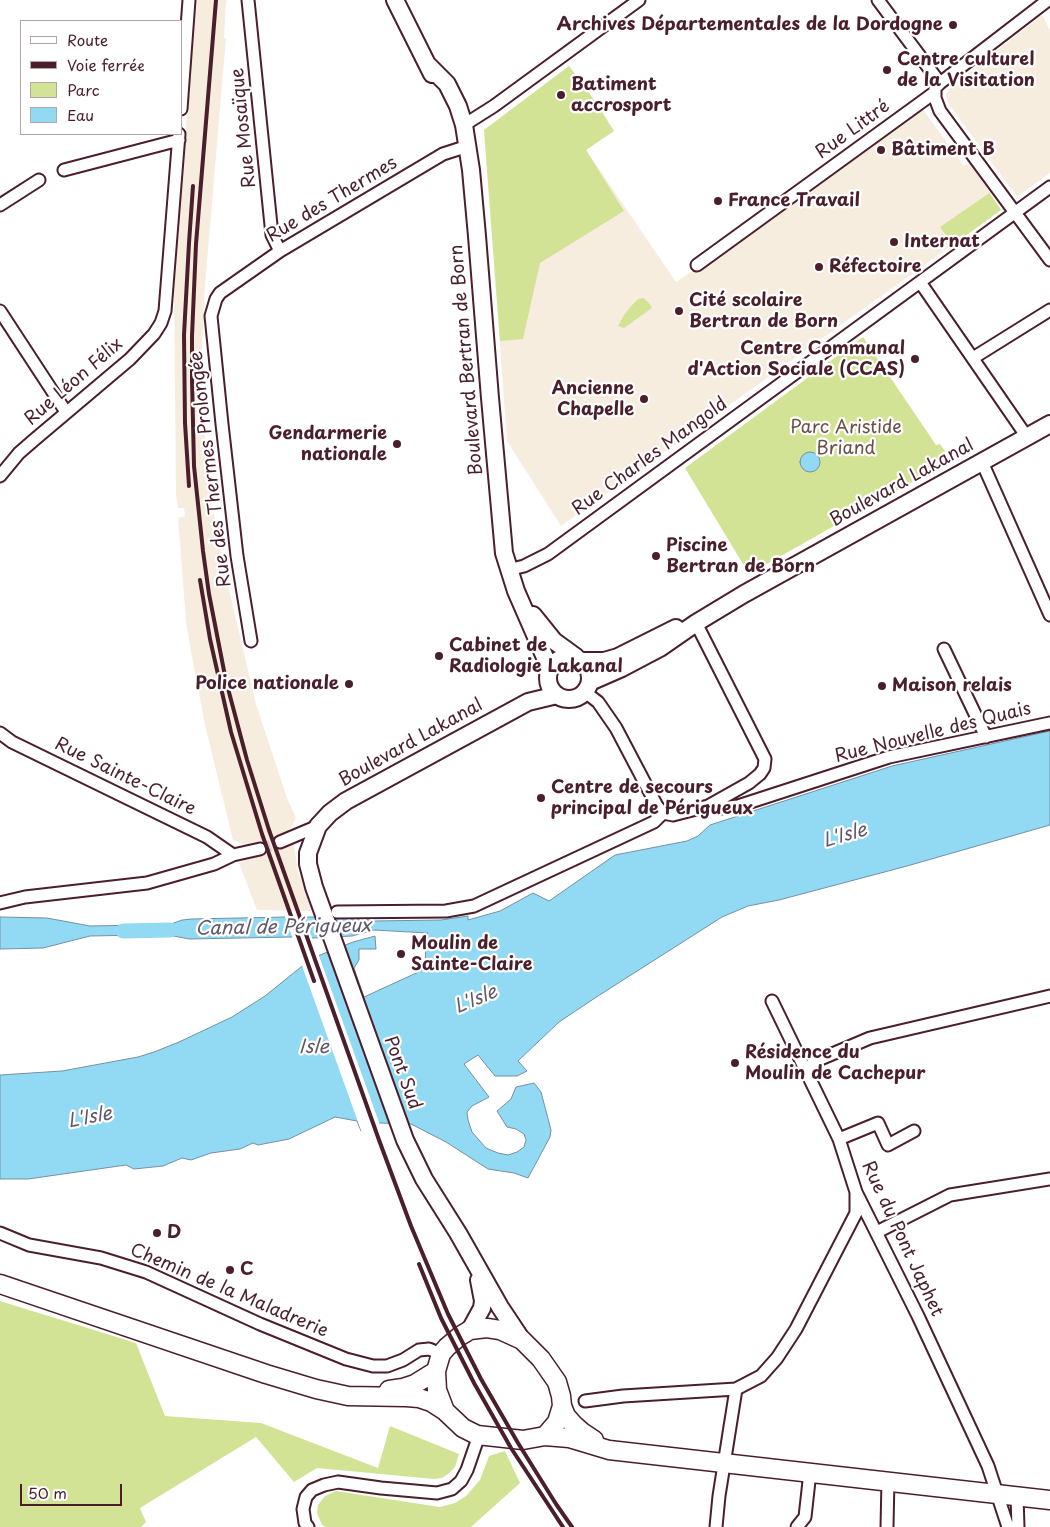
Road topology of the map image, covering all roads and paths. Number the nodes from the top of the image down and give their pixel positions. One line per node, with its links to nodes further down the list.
1 (189, 0): 8 (street)
2 (248, 0): 17 (street, Rue Mosaïque)
3 (395, 0): 9 (main road, Boulevard Bertran de Born)
4 (639, 0): 9 (street)
5 (878, 0): 7 (street)
6 (1048, 0): 7 (street, Rue Littré)
7 (938, 87): 16 (street); 19 (street, Rue Littré)
8 (182, 95)
9 (464, 125): 11 (main road, Boulevard Bertran de Born)
10 (179, 137): 12 (street); 25 (street, Rue Léon Félix)
11 (468, 146): 17 (street, Rue des Thermes); 30 (main road, Boulevard Bertran de Born)
12 (64, 170)
13 (39, 180): 15 (street)
14 (1050, 187): 16 (street, Rue Charles Mangold)
15 (0, 205)
16 (1016, 212): 18 (street); 20 (street, Rue Charles Mangold)
17 (280, 252): 21 (street, Rue des Thermes)
18 (1050, 260)
19 (697, 265)
20 (920, 282): 24 (street); 30 (street, Rue Charles Mangold)
21 (220, 293): 35 (street, Rue des Thermes Prolongée)
22 (1050, 310): 24 (street)
23 (0, 311): 25 (street)
24 (973, 358): 27 (street)
25 (66, 412): 29 (street, Rue Léon Félix)
26 (1050, 424): 27 (main road, Boulevard Lakanal)
27 (1027, 437): 28 (main road, Boulevard Lakanal)
28 (982, 462): 32 (street); 34 (main road, Boulevard Lakanal)
29 (0, 476)
30 (508, 570): 31 (main road, Boulevard Bertran de Born)
31 (516, 591): 37 (main road, Boulevard Bertran de Born); 38 (main road, Boulevard Bertran de Born)
32 (1045, 592): 33 (street)
33 (1050, 615)
34 (696, 622): 37 (main road, Boulevard Lakanal); 39 (main road, Boulevard Lakanal); 45 (street)
35 (251, 642)
36 (944, 649): 44 (street)
37 (579, 659): 38 (main road); 39 (main road)
38 (548, 676): 40 (main road); 41 (main road, Boulevard Lakanal)
39 (588, 687): 40 (main road); 46 (street)
40 (557, 696): 41 (main road, Boulevard Lakanal)
41 (528, 702): 47 (main road, Boulevard Lakanal)
42 (1050, 723): 44 (street, Rue Nouvelle des Quais)
43 (0, 733): 50 (street, Rue Sainte-Claire)
44 (986, 737): 45 (street, Rue Nouvelle des Quais)
45 (708, 806): 46 (street)
46 (663, 813): 53 (street)
47 (318, 826): 48 (street, Boulevard Lakanal); 51 (main road, Boulevard Lakanal)
48 (280, 842)
49 (260, 849): 50 (street)
50 (233, 856): 52 (street)
51 (314, 887): 63 (main road, Pont Sud)
52 (0, 903)
53 (337, 912)
54 (1050, 996): 56 (street)
55 (772, 1001): 56 (street, Rue du Pont Japhet)
56 (805, 1069): 58 (street, Rue du Pont Japhet)
57 (914, 1131): 58 (street)
58 (839, 1139): 60 (street, Rue du Pont Japhet)
59 (1050, 1179): 62 (street)
60 (856, 1192): 62 (street, Rue du Pont Japhet); 68 (street)
61 (0, 1232): 67 (street, Chemin de la Maladrerie)
62 (877, 1232): 79 (street, Rue du Pont Japhet)
63 (474, 1263): 65 (main road, Pont Sud); 66 (main road, Pont Sud)
64 (0, 1284): 69 (main road)
65 (470, 1330): 66 (main road); 67 (main road)
66 (522, 1340): 71 (main road)
67 (439, 1363): 69 (main road); 72 (main road)
68 (736, 1389): 70 (street); 76 (street)
69 (348, 1396): 72 (main road)
70 (585, 1401)
71 (562, 1406): 74 (main road); 75 (main road)
72 (445, 1411): 73 (main road)
73 (477, 1435): 74 (main road); 82 (street)
74 (545, 1436): 75 (main road)
75 (609, 1450): 76 (main road)
76 (724, 1462): 77 (main road); 83 (street)
77 (810, 1472): 78 (main road); 84 (street)
78 (888, 1480): 79 (main road); 85 (street)
79 (997, 1494): 80 (main road); 86 (street, Rue du Pont Japhet)
80 (1017, 1496): 81 (main road); 87 (street)
81 (1050, 1500)
82 (308, 1527)
83 (716, 1527)
84 (797, 1527)
85 (887, 1527)
86 (1008, 1527)
87 (1018, 1527)

